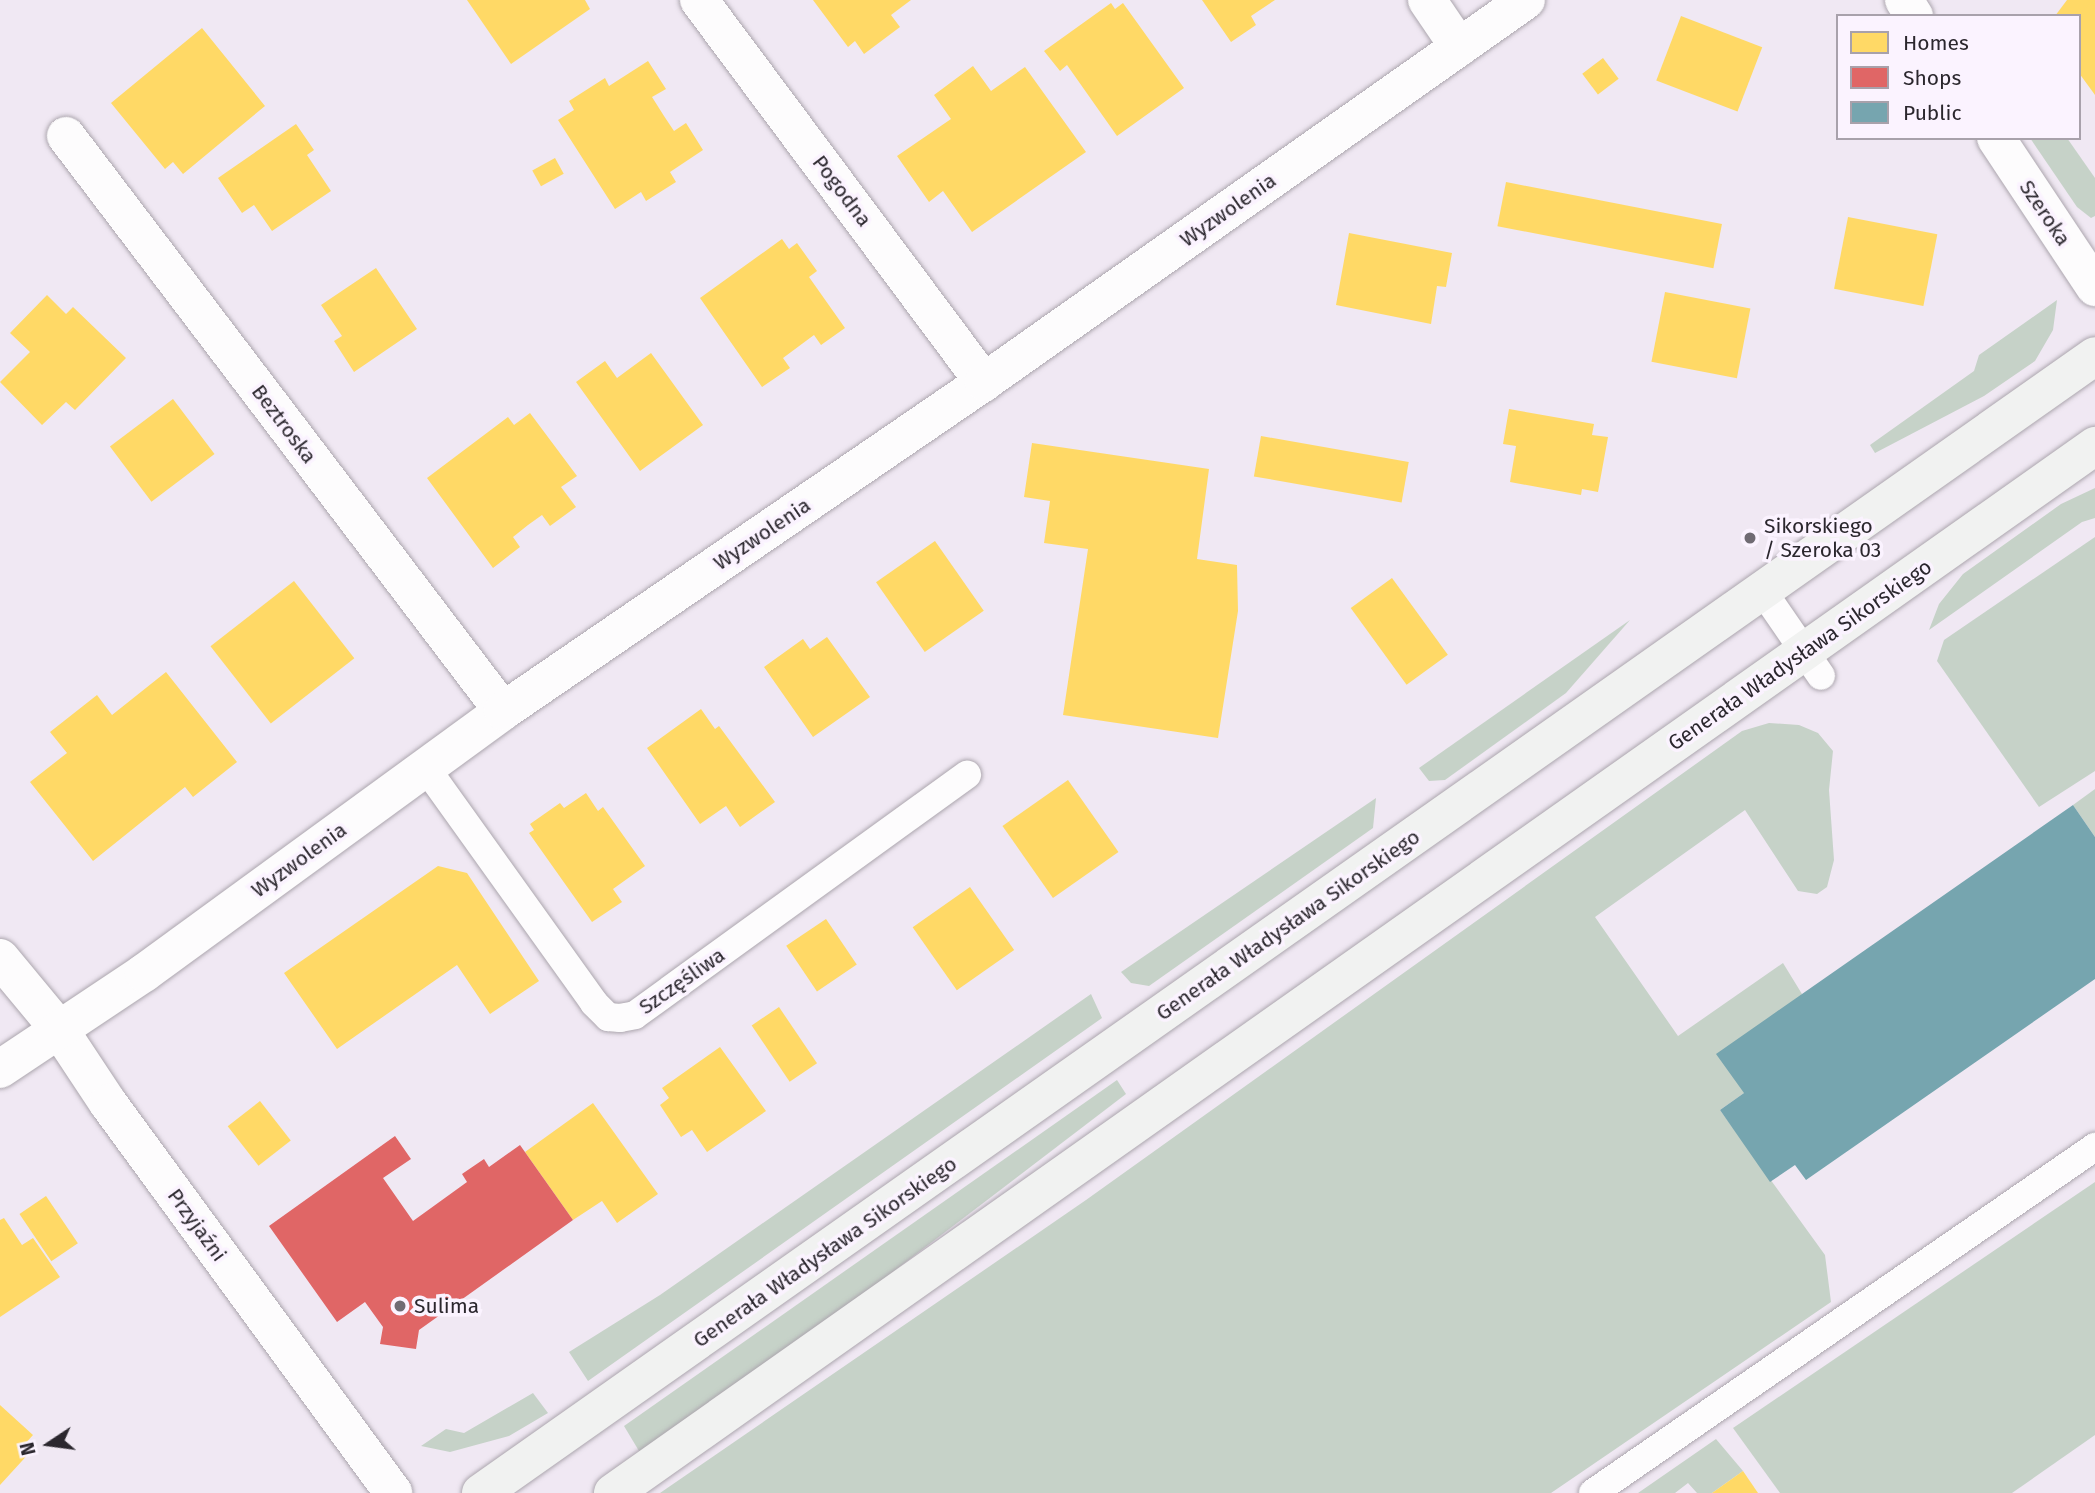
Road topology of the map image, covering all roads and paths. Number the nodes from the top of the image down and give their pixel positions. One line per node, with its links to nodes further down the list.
1 (699, 0): 9 (street, Pogodna)
2 (1427, 0): 4 (street)
3 (1526, 0): 4 (street, Wyzwolenia)
4 (1459, 47): 9 (street, Wyzwolenia)
5 (66, 136): 13 (street, Beztroska)
6 (1997, 140): 7 (street, Szeroka)
7 (2095, 287)
8 (2095, 356): 11 (main road, Generała Władysława Sikorskiego)
9 (984, 382): 13 (street, Wyzwolenia)
10 (2095, 446): 12 (main road, Generała Władysława Sikorskiego)
11 (1762, 590): 12 (lane); 21 (main road, Generała Władysława Sikorskiego)
12 (1813, 664): 22 (main road, Generała Władysława Sikorskiego)
13 (503, 711): 14 (street, Wyzwolenia)
14 (426, 768): 15 (lane, Szczęśliwa); 17 (street, Wyzwolenia)
15 (967, 775)
16 (0, 958): 17 (street, Przyjaźni)
17 (59, 1029): 18 (street, Wyzwolenia); 20 (street, Przyjaźni)
18 (0, 1069)
19 (2095, 1147): 23 (lane)
20 (393, 1493)
21 (481, 1493)
22 (613, 1493)
23 (1593, 1493)

